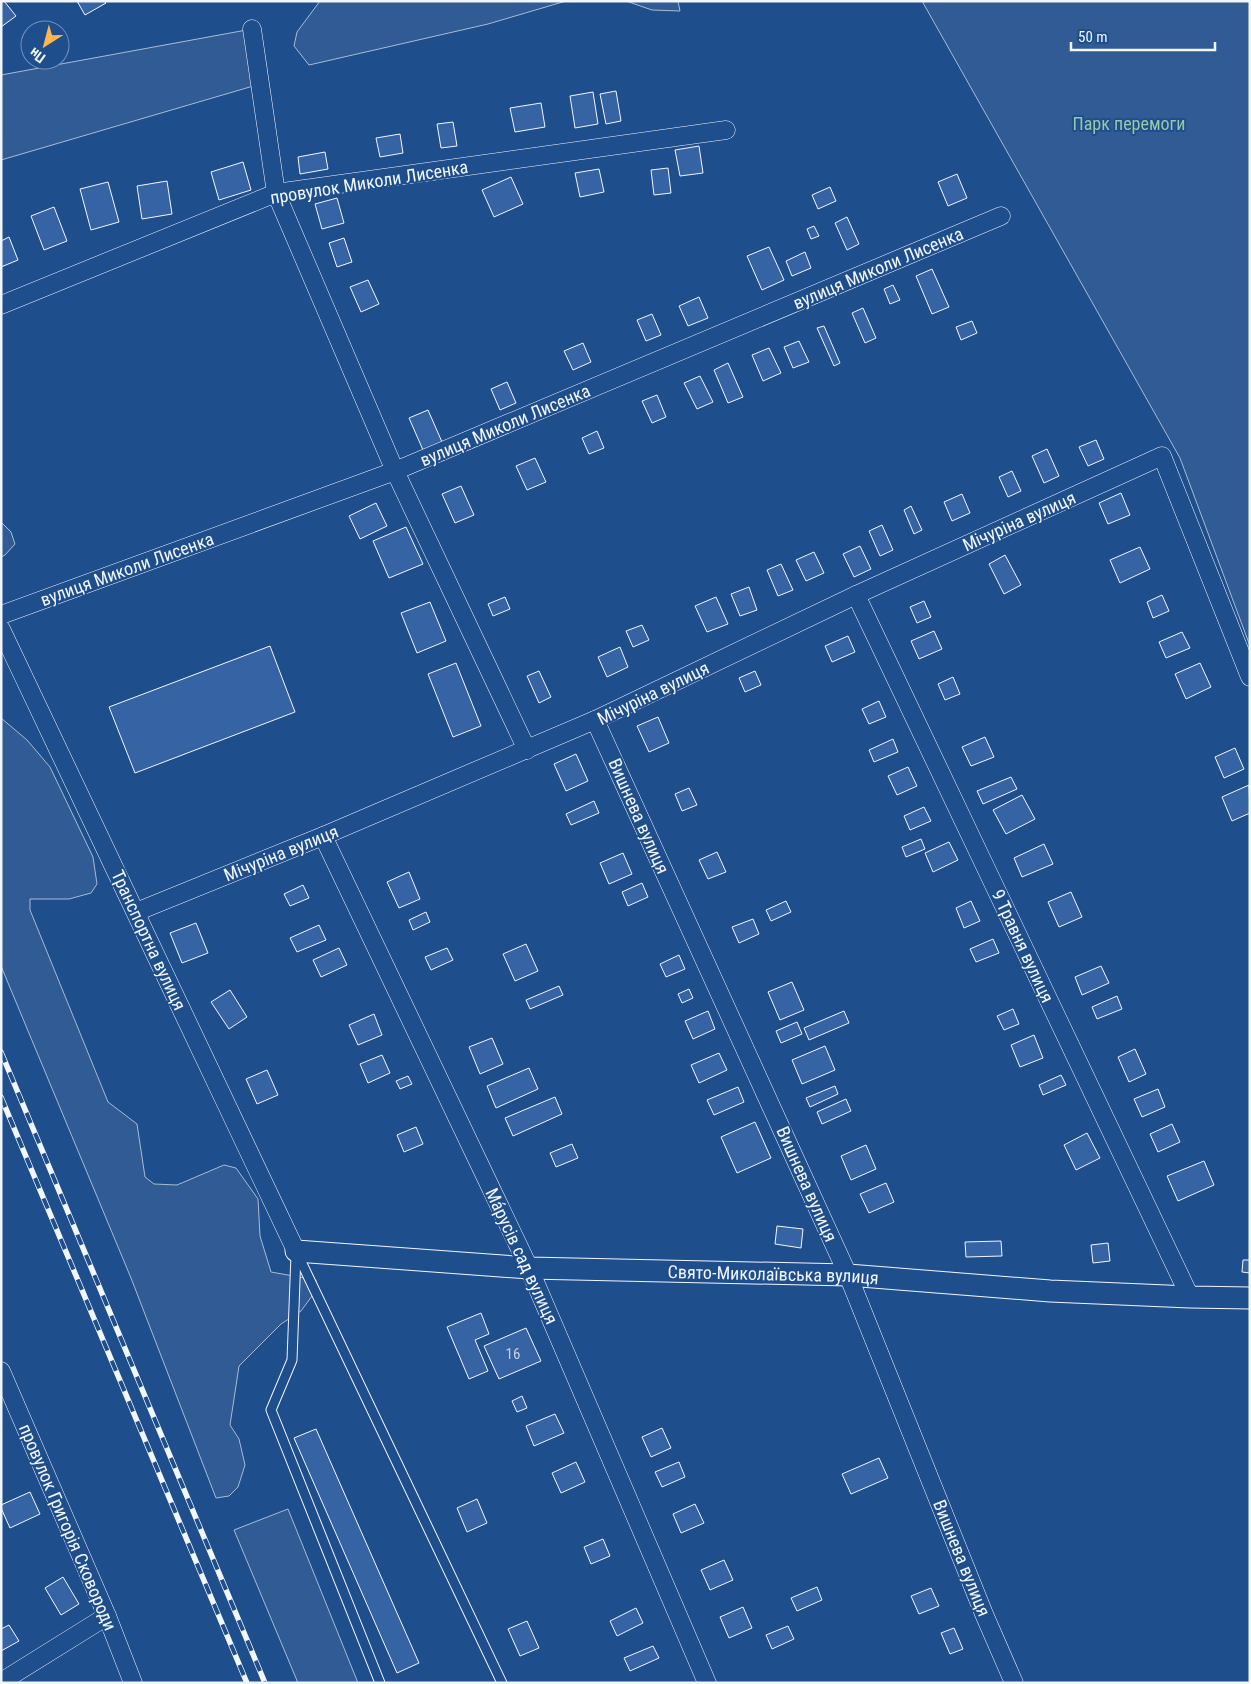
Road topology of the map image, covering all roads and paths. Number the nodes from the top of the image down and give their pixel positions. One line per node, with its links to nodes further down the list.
1 (252, 29): 3 (street)
2 (726, 130): 3 (street, провулок Миколи Лисенка)
3 (276, 193): 5 (street, провулок Миколи Лисенка); 6 (street)
4 (1001, 216): 6 (street, вулиця Миколи Лисенка)
5 (1, 305)
6 (395, 471): 8 (street, вулиця Миколи Лисенка); 12 (street)
7 (856, 595): 10 (street, Мічуріна вулиця); 11 (street, Мічуріна вулиця); 18 (street, 9 Травня вулиця)
8 (1, 615)
9 (1, 630): 14 (street, Транспортна вулиця)
10 (1250, 677)
11 (596, 720): 12 (street, Мічуріна вулиця); 17 (street, Вишнева вулиця)
12 (527, 750): 13 (street, Мічуріна вулиця)
13 (323, 836): 14 (street, Мічуріна вулиця); 16 (street, Мáрусів сад вулиця)
14 (136, 912): 15 (street, Транспортна вулиця)
15 (296, 1251): 16 (street, Свято-Миколаївська вулиця); 24 (lane); 25 (lane)
16 (529, 1268): 17 (street, Свято-Миколаївська вулиця); 26 (street, Мáрусів сад вулиця)
17 (848, 1275): 18 (street, Свято-Миколаївська вулиця); 27 (street, Вишнева вулиця)
18 (1190, 1298): 19 (street, Свято-Миколаївська вулиця)
19 (1250, 1298)
20 (1, 1372): 21 (street, провулок Григорія Сковороди)
21 (106, 1616): 22 (street); 23 (street, провулок Григорія Сковороди)
22 (1, 1682)
23 (133, 1683)
24 (380, 1683)
25 (502, 1683)
26 (707, 1683)
27 (1014, 1683)

